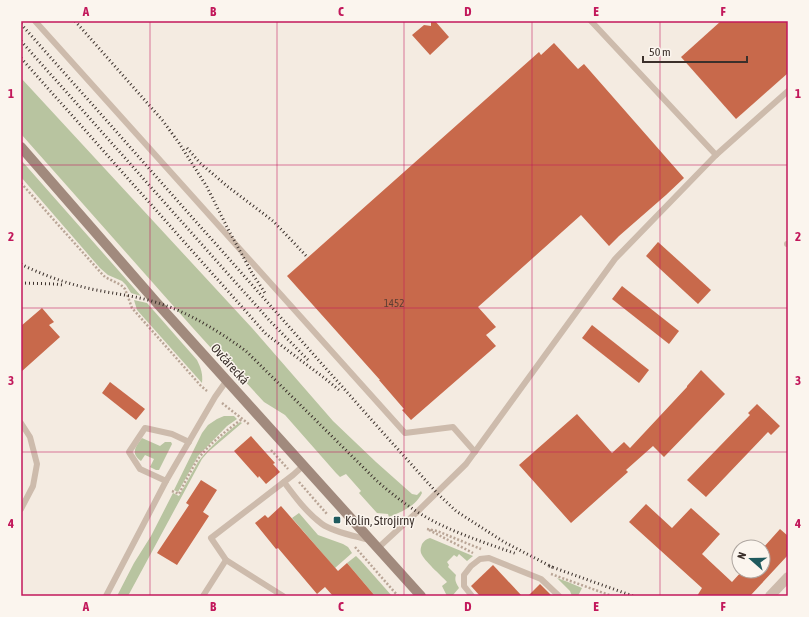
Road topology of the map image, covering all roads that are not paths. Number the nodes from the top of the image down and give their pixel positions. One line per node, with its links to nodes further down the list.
1 (35, 21): 9 (lane)
2 (592, 21): 5 (lane)
3 (788, 91): 5 (lane)
4 (21, 147): 6 (main road, Ovčárecká)
5 (716, 155): 9 (lane)
6 (227, 380): 8 (lane); 10 (main road, Ovčárecká)
7 (21, 423): 13 (lane)
8 (189, 442): 11 (lane); 11 (lane)
9 (475, 452): 14 (lane)
10 (304, 466): 12 (lane); 14 (main road, Ovčárecká)
11 (166, 481): 17 (lane)
12 (284, 482): 14 (lane); 15 (lane)
13 (21, 509)
14 (375, 544): 20 (main road, Ovčárecká)
15 (226, 560): 18 (lane); 19 (lane)
16 (788, 577): 23 (street)
17 (106, 596)
18 (203, 596)
19 (283, 596)
20 (421, 596)
21 (472, 596): 22 (lane)
22 (559, 596)
23 (770, 596)

